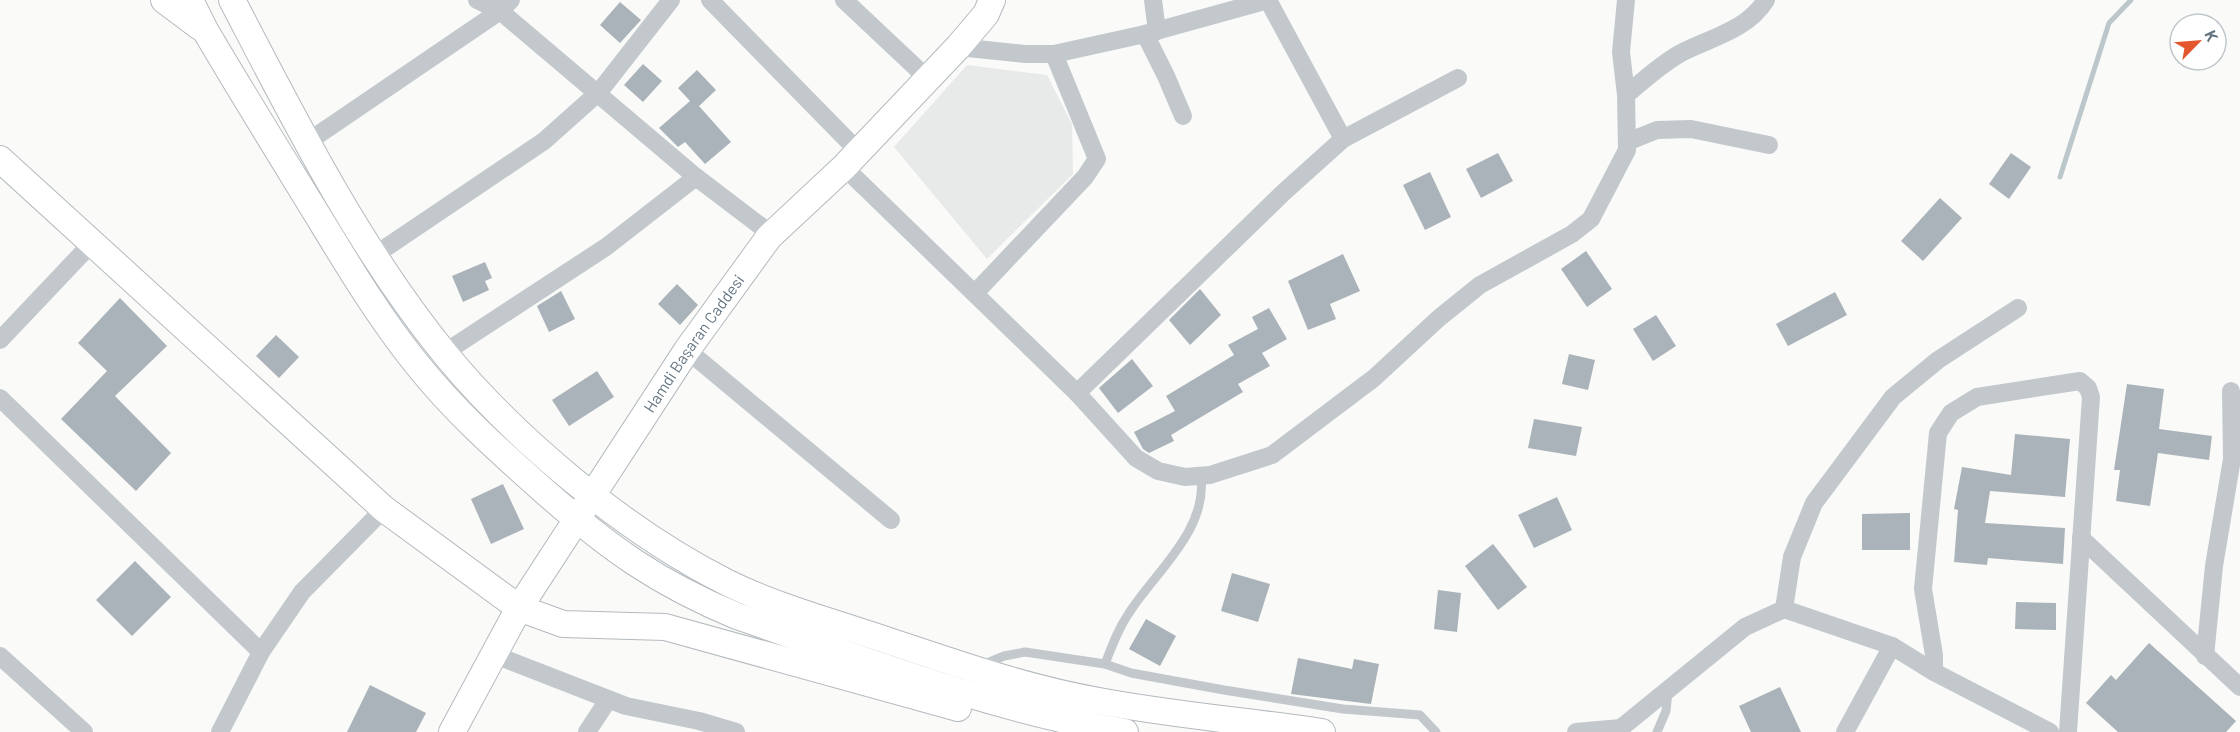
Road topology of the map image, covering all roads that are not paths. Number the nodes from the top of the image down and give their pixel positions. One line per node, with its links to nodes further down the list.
1 (164, 0): 14 (main road)
2 (190, 0): 14 (main road)
3 (232, 0): 25 (main road)
4 (477, 0): 13 (street)
5 (671, 0): 20 (street)
6 (710, 0): 27 (street)
7 (844, 0): 18 (street)
8 (992, 0): 16 (main road, Hamdi Başaran Caddesi)
9 (1152, 0): 15 (street)
10 (1626, 0): 21 (street)
11 (1766, 0): 21 (street)
12 (1268, 1): 15 (street); 23 (street)
13 (506, 6): 20 (street); 25 (street)
14 (205, 30): 44 (main road)
15 (1151, 33): 17 (street); 22 (street)
16 (958, 47): 17 (street); 18 (main road, Hamdi Başaran Caddesi)
17 (1054, 54): 33 (street)
18 (927, 78): 27 (main road, Hamdi Başaran Caddesi)
19 (1458, 78): 23 (street)
20 (599, 92): 29 (street); 32 (street)
21 (1626, 95): 24 (street)
22 (1182, 116)
23 (1343, 139): 39 (street)
24 (1627, 142): 26 (street); 41 (street)
25 (306, 143): 32 (main road)
26 (1769, 145)
27 (851, 159): 30 (main road, Hamdi Başaran Caddesi); 33 (street)
28 (1, 161): 31 (main road)
29 (696, 177): 30 (street); 37 (street)
30 (771, 234): 36 (main road, Hamdi Başaran Caddesi)
31 (92, 243): 35 (street); 43 (main road)
32 (375, 255): 37 (main road)
33 (975, 293): 39 (street)
34 (2018, 308): 48 (street)
35 (0, 340)
36 (687, 350): 42 (main road, Hamdi Başaran Caddesi); 45 (street)
37 (444, 353): 42 (main road)
38 (2232, 391): 53 (street)
39 (1077, 393): 41 (street)
40 (3, 407): 50 (street)
41 (1201, 477): 54 (lane)
42 (592, 495): 44 (main road, Hamdi Başaran Caddesi); 55 (main road)
43 (384, 509): 47 (main road); 50 (street)
44 (576, 519): 47 (main road, Hamdi Başaran Caddesi); 62 (main road)
45 (891, 519)
46 (2081, 538): 53 (street); 56 (street); 77 (street)
47 (519, 608): 51 (main road, Hamdi Başaran Caddesi); 70 (main road)
48 (1784, 609): 49 (street); 58 (street)
49 (1892, 646): 56 (street); 63 (street)
50 (261, 652): 66 (street)
51 (495, 655): 59 (street); 67 (main road, Hamdi Başaran Caddesi)
52 (0, 656): 65 (street)
53 (2205, 656): 57 (street)
54 (1106, 664): 55 (lane); 73 (lane)
55 (974, 669): 60 (main road)
56 (1934, 672): 76 (street)
57 (2240, 687)
58 (1668, 690): 64 (street); 75 (lane)
59 (608, 700): 61 (street); 68 (street)
60 (1102, 702): 62 (street); 72 (main road)
61 (696, 727): 69 (street)
62 (1088, 729): 71 (main road)
63 (1852, 729)
64 (1618, 730): 74 (street)
65 (84, 732)
66 (220, 732)
67 (452, 732)
68 (586, 732)
69 (736, 732)
70 (1060, 732)
71 (1125, 732)
72 (1322, 732)
73 (1436, 732)
74 (1576, 732)
75 (1657, 732)
76 (2050, 732)
77 (2067, 732)

